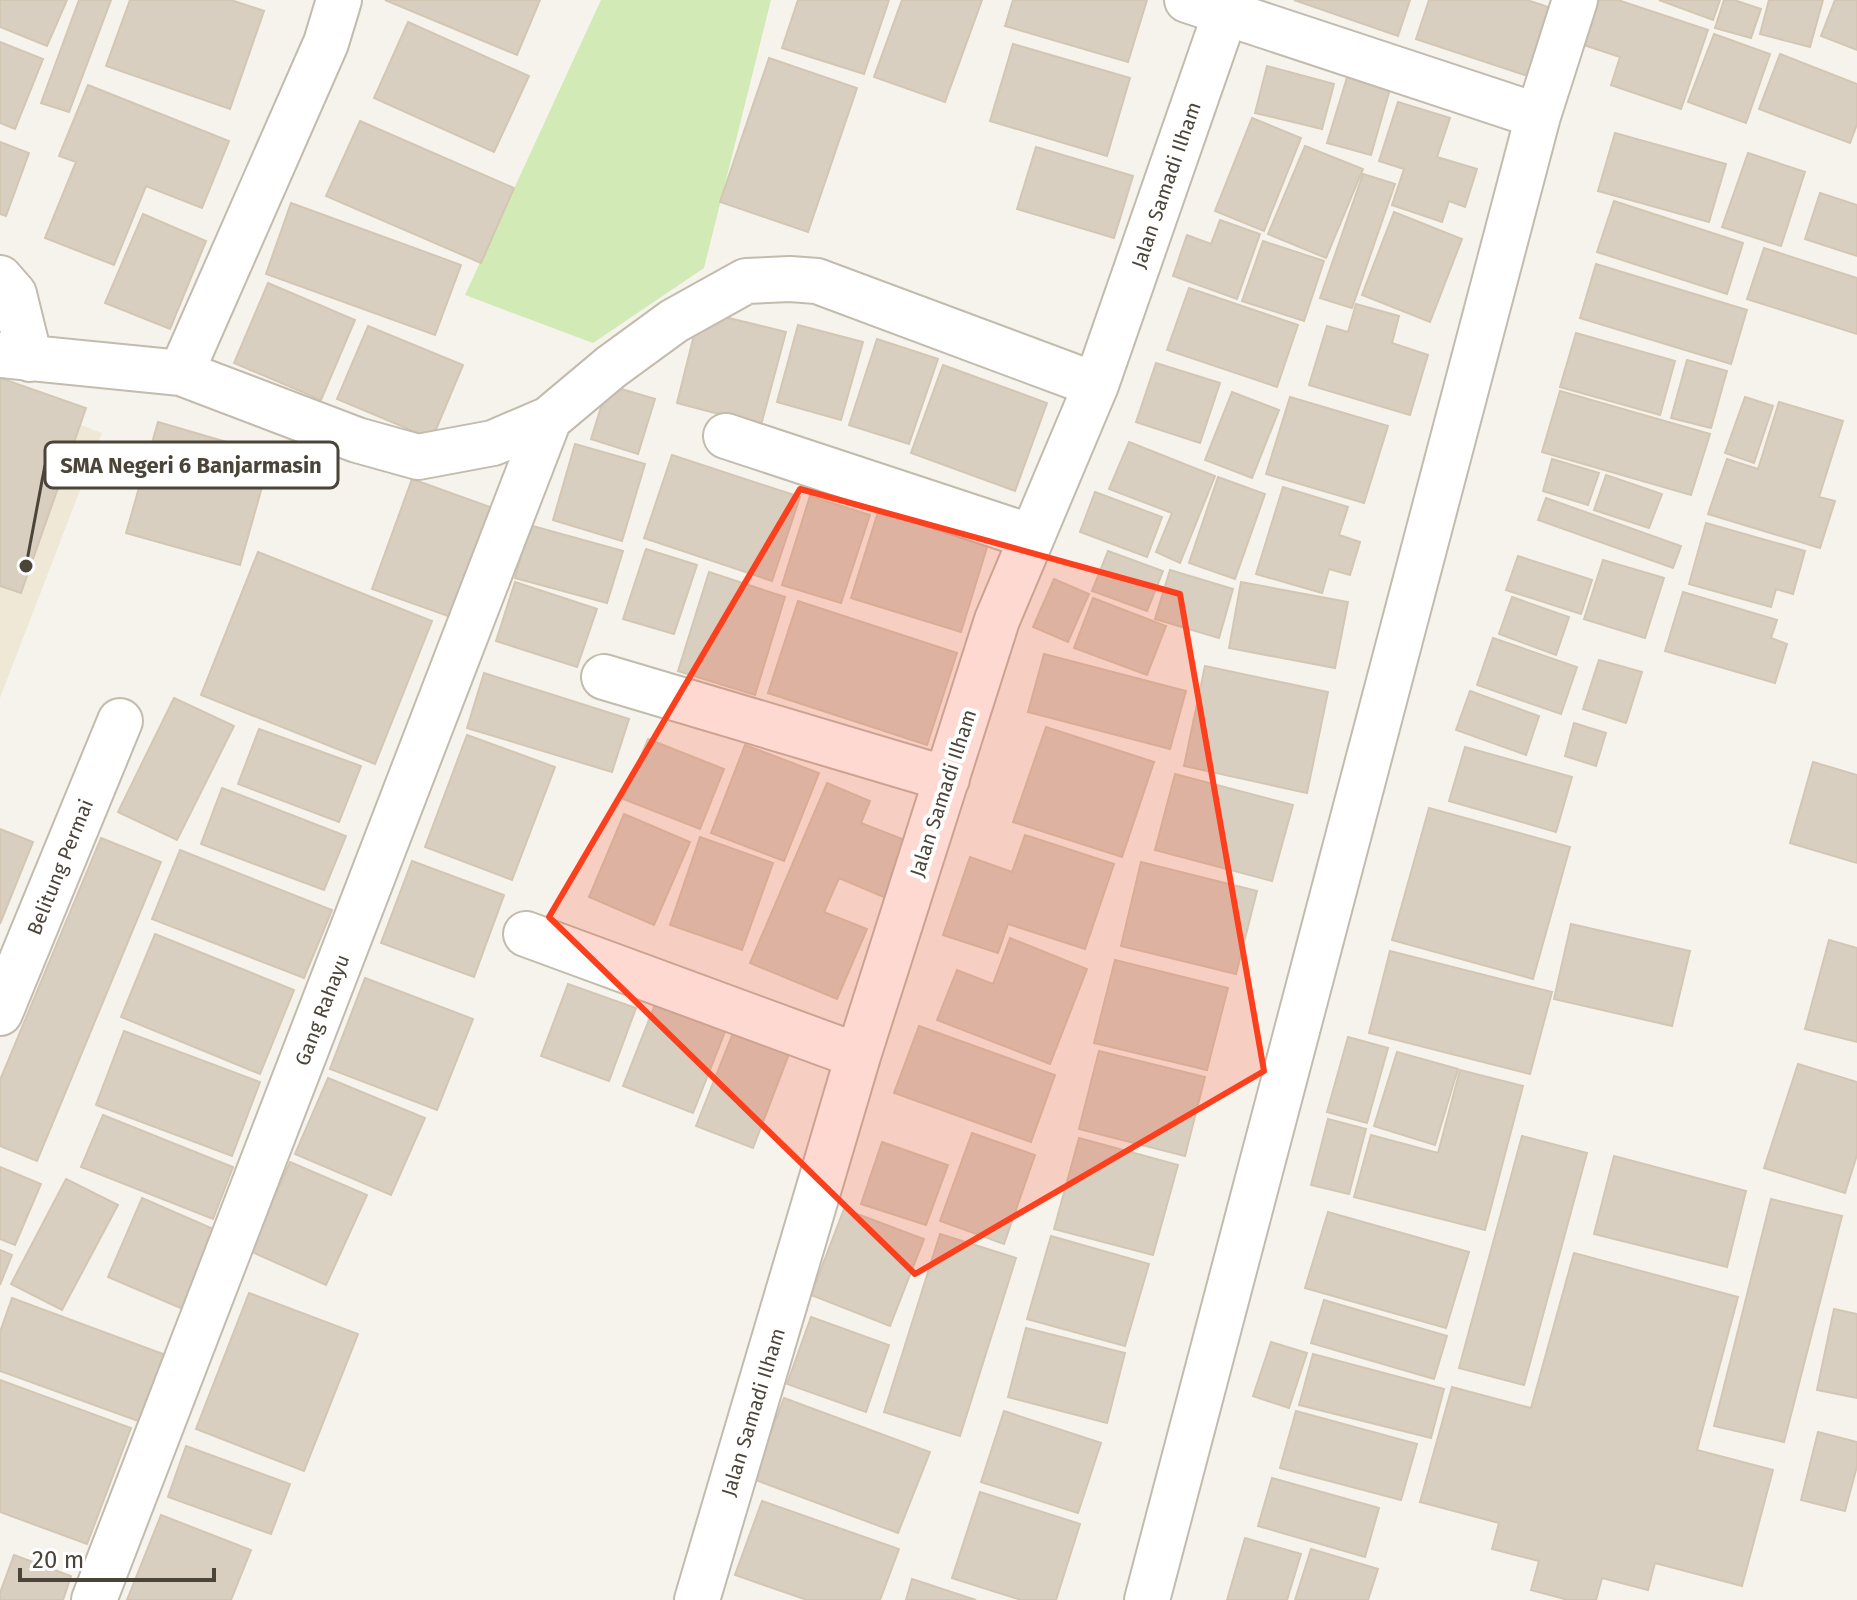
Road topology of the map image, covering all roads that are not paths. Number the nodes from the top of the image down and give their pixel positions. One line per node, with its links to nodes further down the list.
1 (339, 0): 7 (street)
2 (1575, 0): 4 (street)
3 (1214, 5): 4 (street); 8 (street, Jalan Samadi Ilham)
4 (1538, 116): 20 (street)
5 (0, 278): 6 (street)
6 (15, 357): 7 (street)
7 (181, 373): 9 (street)
8 (1096, 385): 9 (street); 11 (street, Jalan Samadi Ilham)
9 (549, 419): 18 (street, Gang Rahayu)
10 (726, 436): 11 (street)
11 (1032, 537): 14 (street, Jalan Samadi Ilham)
12 (604, 677): 14 (street)
13 (120, 721): 16 (street, Belitung Permai)
14 (947, 779): 17 (street, Jalan Samadi Ilham)
15 (526, 934): 17 (street)
16 (0, 1013)
17 (858, 1056): 19 (street, Jalan Samadi Ilham)
18 (94, 1600)
19 (697, 1600)
20 (1147, 1600)

